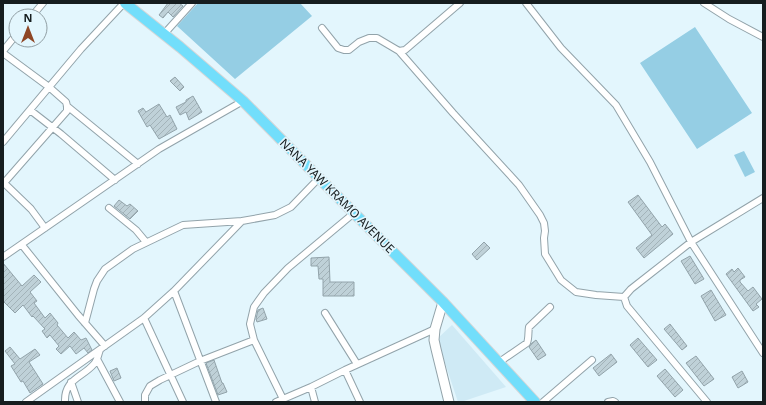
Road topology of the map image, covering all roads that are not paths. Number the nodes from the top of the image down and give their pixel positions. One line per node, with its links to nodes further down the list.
1 (125, 3): 7 (main road, NANA YAW KRAMO AVENUE); 11 (street)
2 (192, 3): 7 (street)
3 (460, 3): 9 (street)
4 (526, 3): 27 (street)
5 (704, 3): 8 (street)
6 (322, 28): 9 (street)
7 (164, 34): 12 (main road, NANA YAW KRAMO AVENUE)
8 (763, 37)
9 (399, 51): 31 (street)
10 (3, 52): 11 (street)
11 (49, 87): 13 (street); 14 (street)
12 (243, 101): 17 (street); 18 (main road, NANA YAW KRAMO AVENUE)
13 (68, 106): 15 (street); 17 (street)
14 (30, 110): 15 (street); 16 (street)
15 (52, 127): 19 (street); 20 (street)
16 (3, 141)
17 (138, 164): 19 (street)
18 (319, 178): 23 (main road, NANA YAW KRAMO AVENUE); 24 (street)
19 (114, 180): 25 (street)
20 (3, 183): 25 (street)
21 (763, 198): 27 (street)
22 (109, 208): 26 (street)
23 (354, 213): 32 (main road, NANA YAW KRAMO AVENUE); 38 (street)
24 (242, 221): 26 (street); 30 (street)
25 (45, 228): 28 (street)
26 (146, 242): 36 (street)
27 (691, 242): 31 (street); 40 (street)
28 (22, 245): 29 (street); 36 (street)
29 (3, 257)
30 (174, 291): 35 (street); 43 (street)
31 (624, 297): 66 (street)
32 (443, 302): 37 (street); 44 (main road, NANA YAW KRAMO AVENUE)
33 (550, 307): 44 (street)
34 (325, 313): 45 (street)
35 (144, 318): 39 (street); 47 (street)
36 (85, 323): 39 (street)
37 (435, 330): 45 (street); 61 (street)
38 (254, 340): 43 (street); 50 (street)
39 (102, 348): 41 (street); 51 (street)
40 (763, 353)
41 (97, 359): 48 (street); 54 (street)
42 (592, 360): 63 (street)
43 (200, 361): 47 (street); 57 (street)
44 (498, 363): 62 (main road, NANA YAW KRAMO AVENUE)
45 (357, 364): 46 (street)
46 (345, 370): 49 (street); 60 (street)
47 (171, 375): 55 (street); 56 (street)
48 (71, 382): 52 (street); 53 (street)
49 (311, 387): 50 (street); 59 (street)
50 (283, 399): 58 (street)
51 (26, 402)
52 (66, 402)
53 (78, 402)
54 (120, 402)
55 (145, 402)
56 (183, 402)
57 (216, 402)
58 (276, 402)
59 (315, 402)
60 (360, 402)
61 (449, 402)
62 (535, 402)
63 (543, 402)
64 (608, 402): 65 (street)
65 (615, 402)
66 (707, 402)

